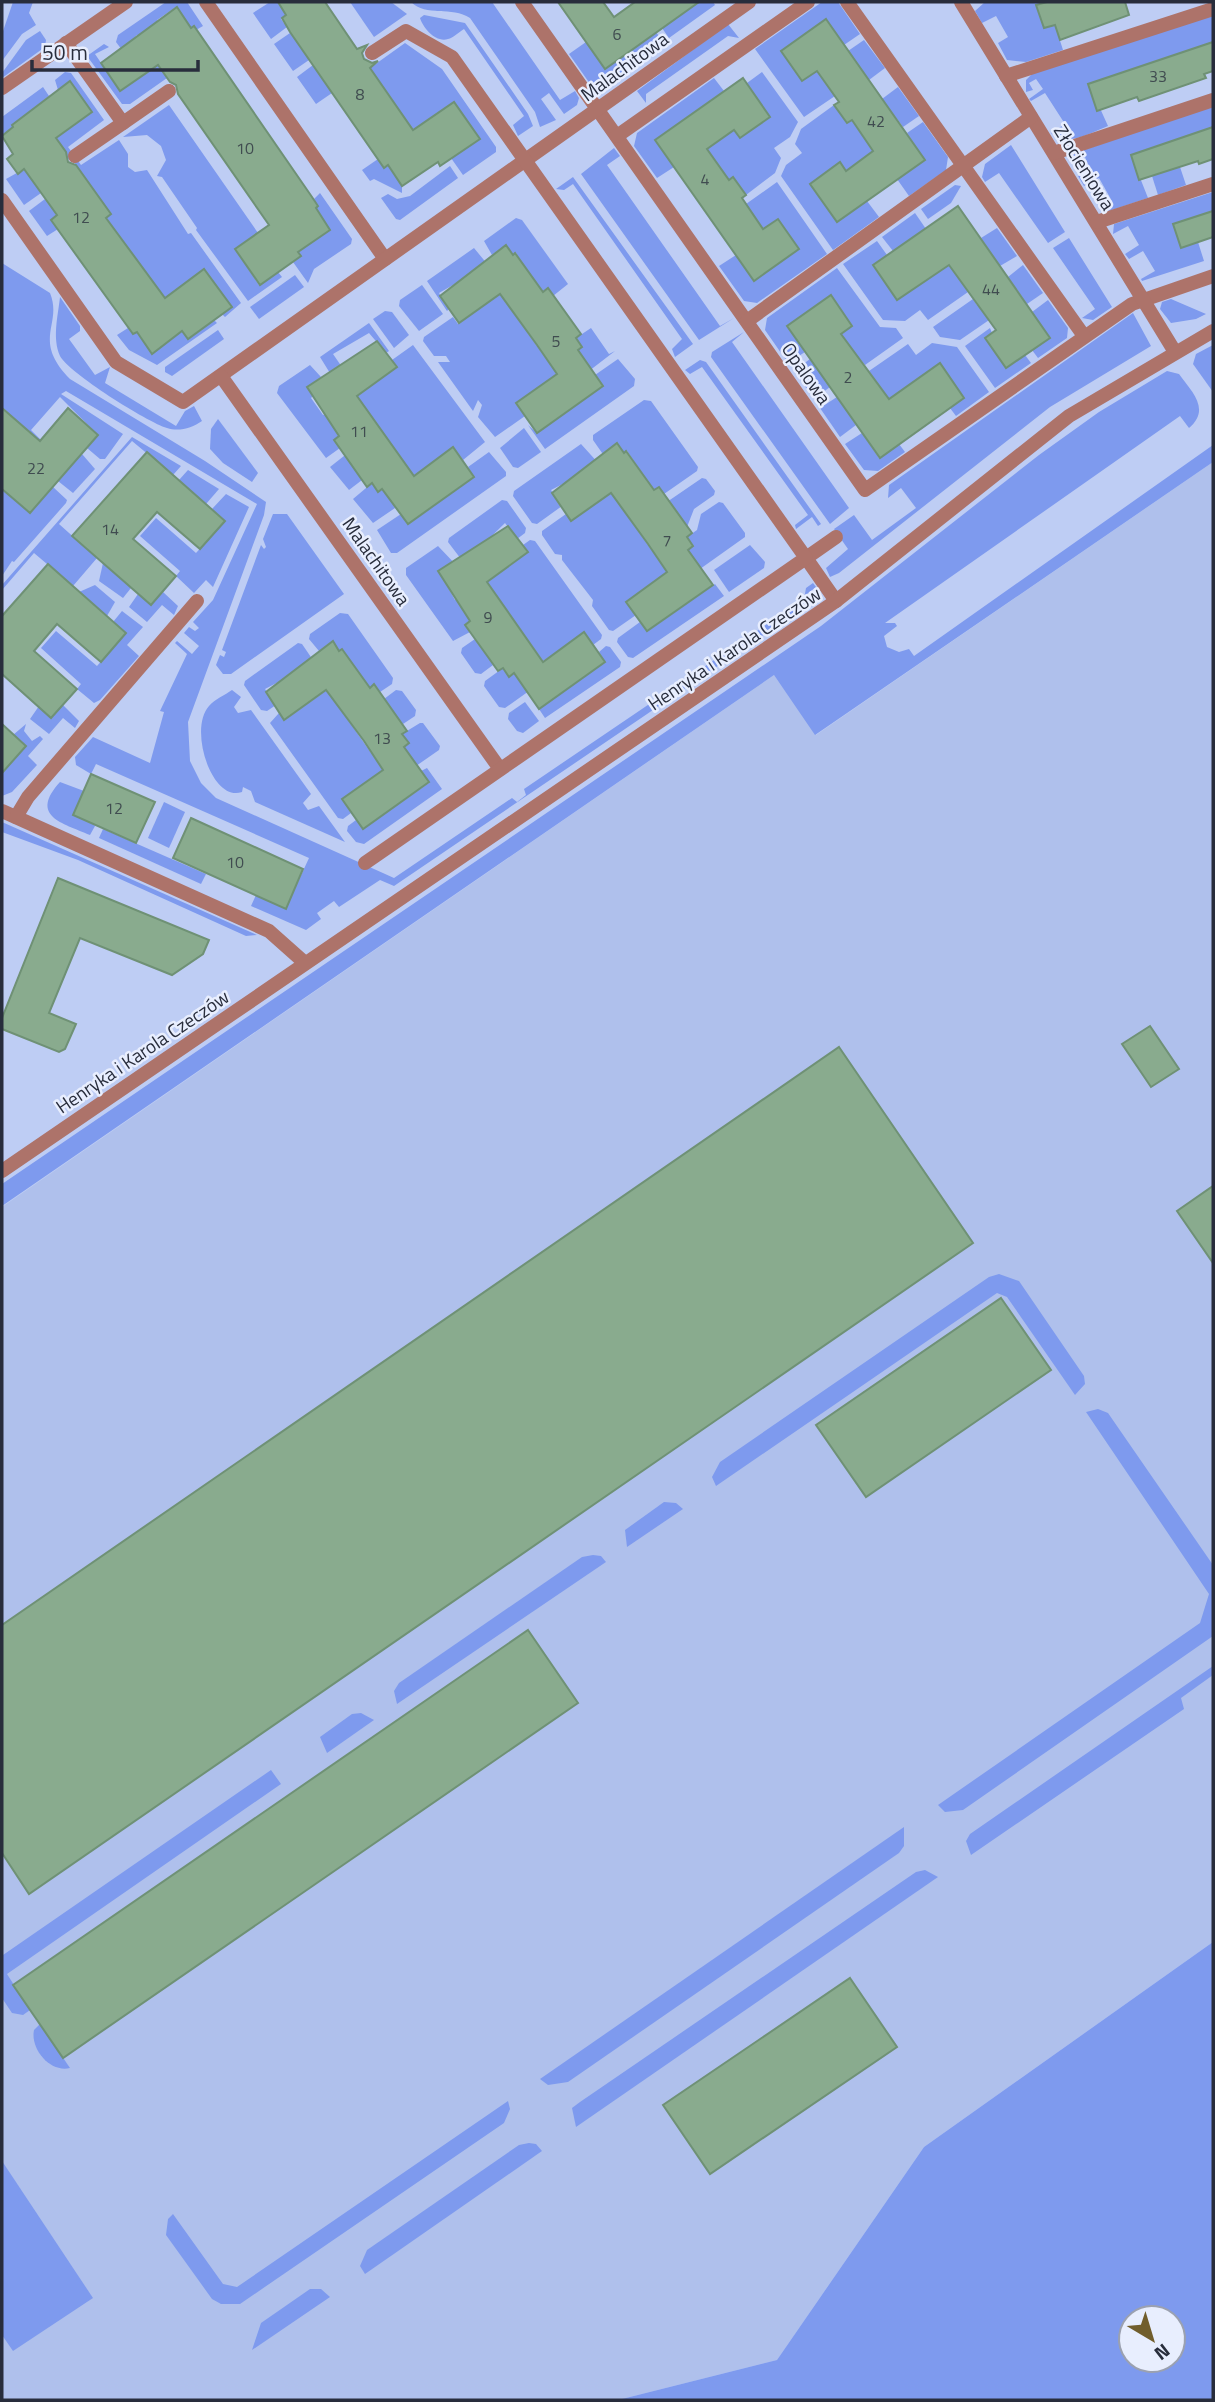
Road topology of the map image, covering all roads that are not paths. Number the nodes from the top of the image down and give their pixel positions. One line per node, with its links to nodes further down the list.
1 (126, 2): 9 (street)
2 (206, 2): 26 (street)
3 (522, 2): 15 (street, Opalowa)
4 (749, 2): 15 (street, Malachitowa)
5 (808, 2): 18 (street)
6 (847, 2): 22 (street)
7 (964, 2): 11 (street, Złocieniowa)
8 (1213, 9): 11 (street)
9 (66, 43): 12 (street); 17 (street)
10 (372, 53): 21 (street)
11 (1006, 76): 16 (street, Złocieniowa)
12 (2, 88)
13 (169, 90): 17 (street)
14 (1213, 100): 19 (street)
15 (598, 109): 18 (street, Opalowa); 21 (street, Malachitowa)
16 (1031, 117): 19 (street, Złocieniowa); 22 (street)
17 (123, 123): 20 (street)
18 (617, 136): 29 (street, Opalowa)
19 (1054, 153): 25 (street, Złocieniowa)
20 (75, 156)
21 (525, 160): 26 (street, Malachitowa); 35 (street)
22 (965, 167): 29 (street); 31 (street)
23 (1213, 184): 25 (street)
24 (2, 200): 33 (street, Malachitowa)
25 (1097, 222): 28 (street, Złocieniowa)
26 (385, 259): 33 (street, Malachitowa)
27 (1213, 276): 28 (street, Opalowa)
28 (1144, 300): 31 (street, Opalowa); 32 (street, Złocieniowa)
29 (747, 321): 31 (street, Opalowa)
30 (1213, 331): 32 (street, Henryka i Karola Czeczów)
31 (1084, 336)
32 (1175, 352): 37 (street, Henryka i Karola Czeczów)
33 (221, 376): 38 (street, Malachitowa)
34 (836, 537): 35 (street)
35 (806, 558): 37 (street); 38 (street)
36 (197, 601): 40 (street)
37 (836, 601): 42 (street, Henryka i Karola Czeczów)
38 (500, 769): 41 (street)
39 (2, 811): 40 (street)
40 (16, 817): 42 (street)
41 (365, 863)
42 (304, 963): 43 (street, Henryka i Karola Czeczów)
43 (2, 1171)

